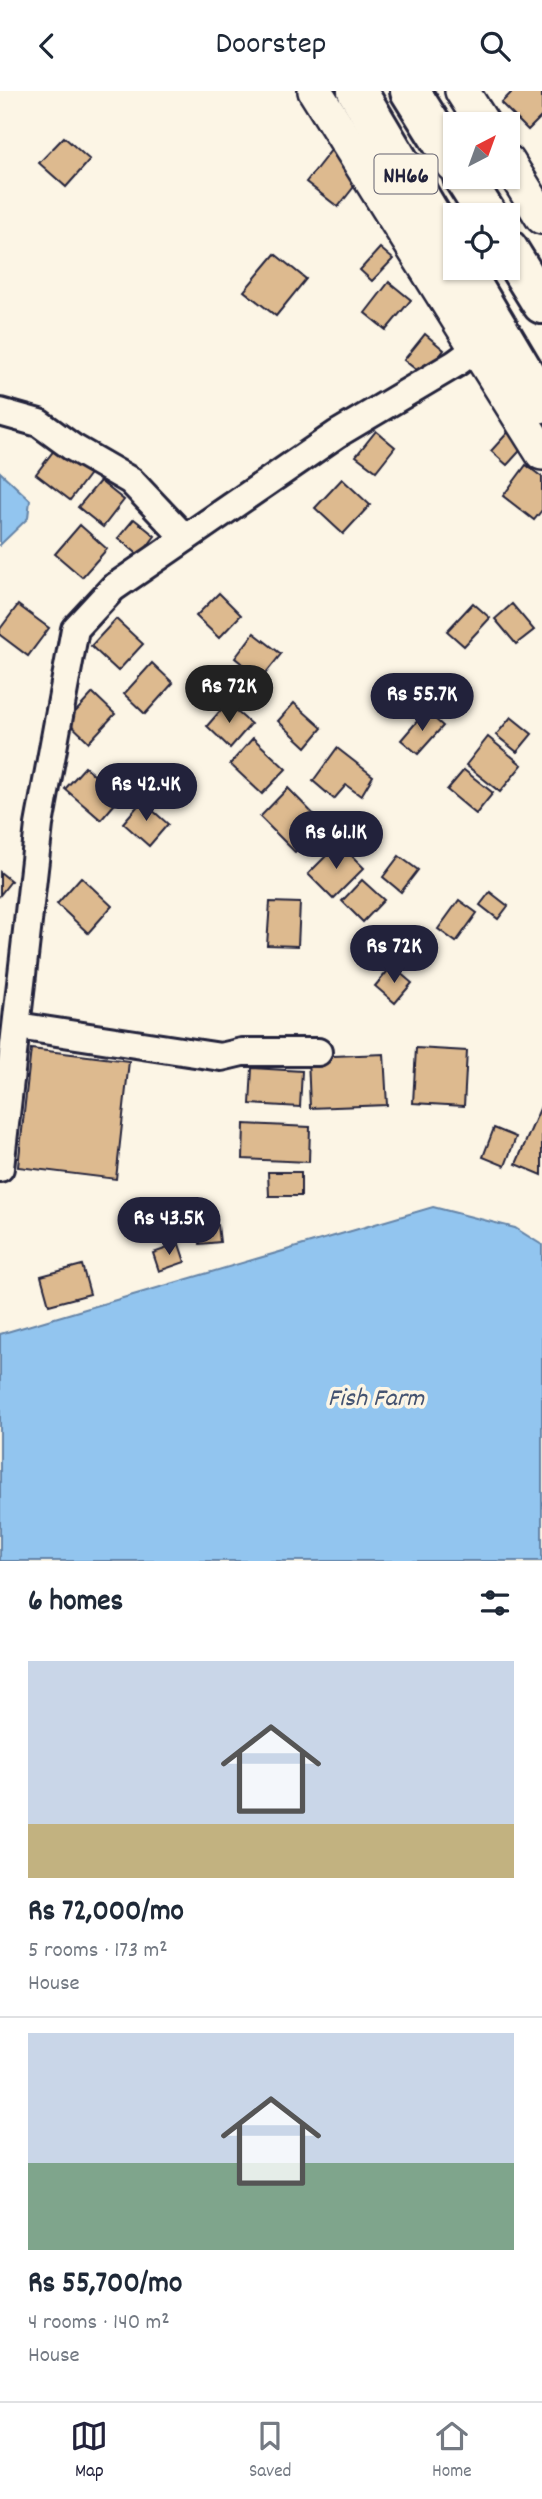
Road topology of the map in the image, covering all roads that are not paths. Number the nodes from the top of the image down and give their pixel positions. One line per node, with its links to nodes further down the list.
1 (316, 91): 13 (street)
2 (357, 91): 9 (highway, NH66)
3 (410, 91): 6 (highway, NH66)
4 (462, 91): 5 (street)
5 (475, 112)
6 (443, 144)
7 (520, 181): 8 (street)
8 (542, 217)
9 (443, 236)
10 (520, 269): 12 (highway)
11 (469, 280): 14 (highway)
12 (542, 305)
13 (477, 348): 16 (street); 17 (street)
14 (542, 403)
15 (0, 412): 17 (street)
16 (542, 453)
17 (185, 538): 18 (street)
18 (17, 1026): 19 (street); 20 (street)
19 (318, 1052)
20 (0, 1168)

